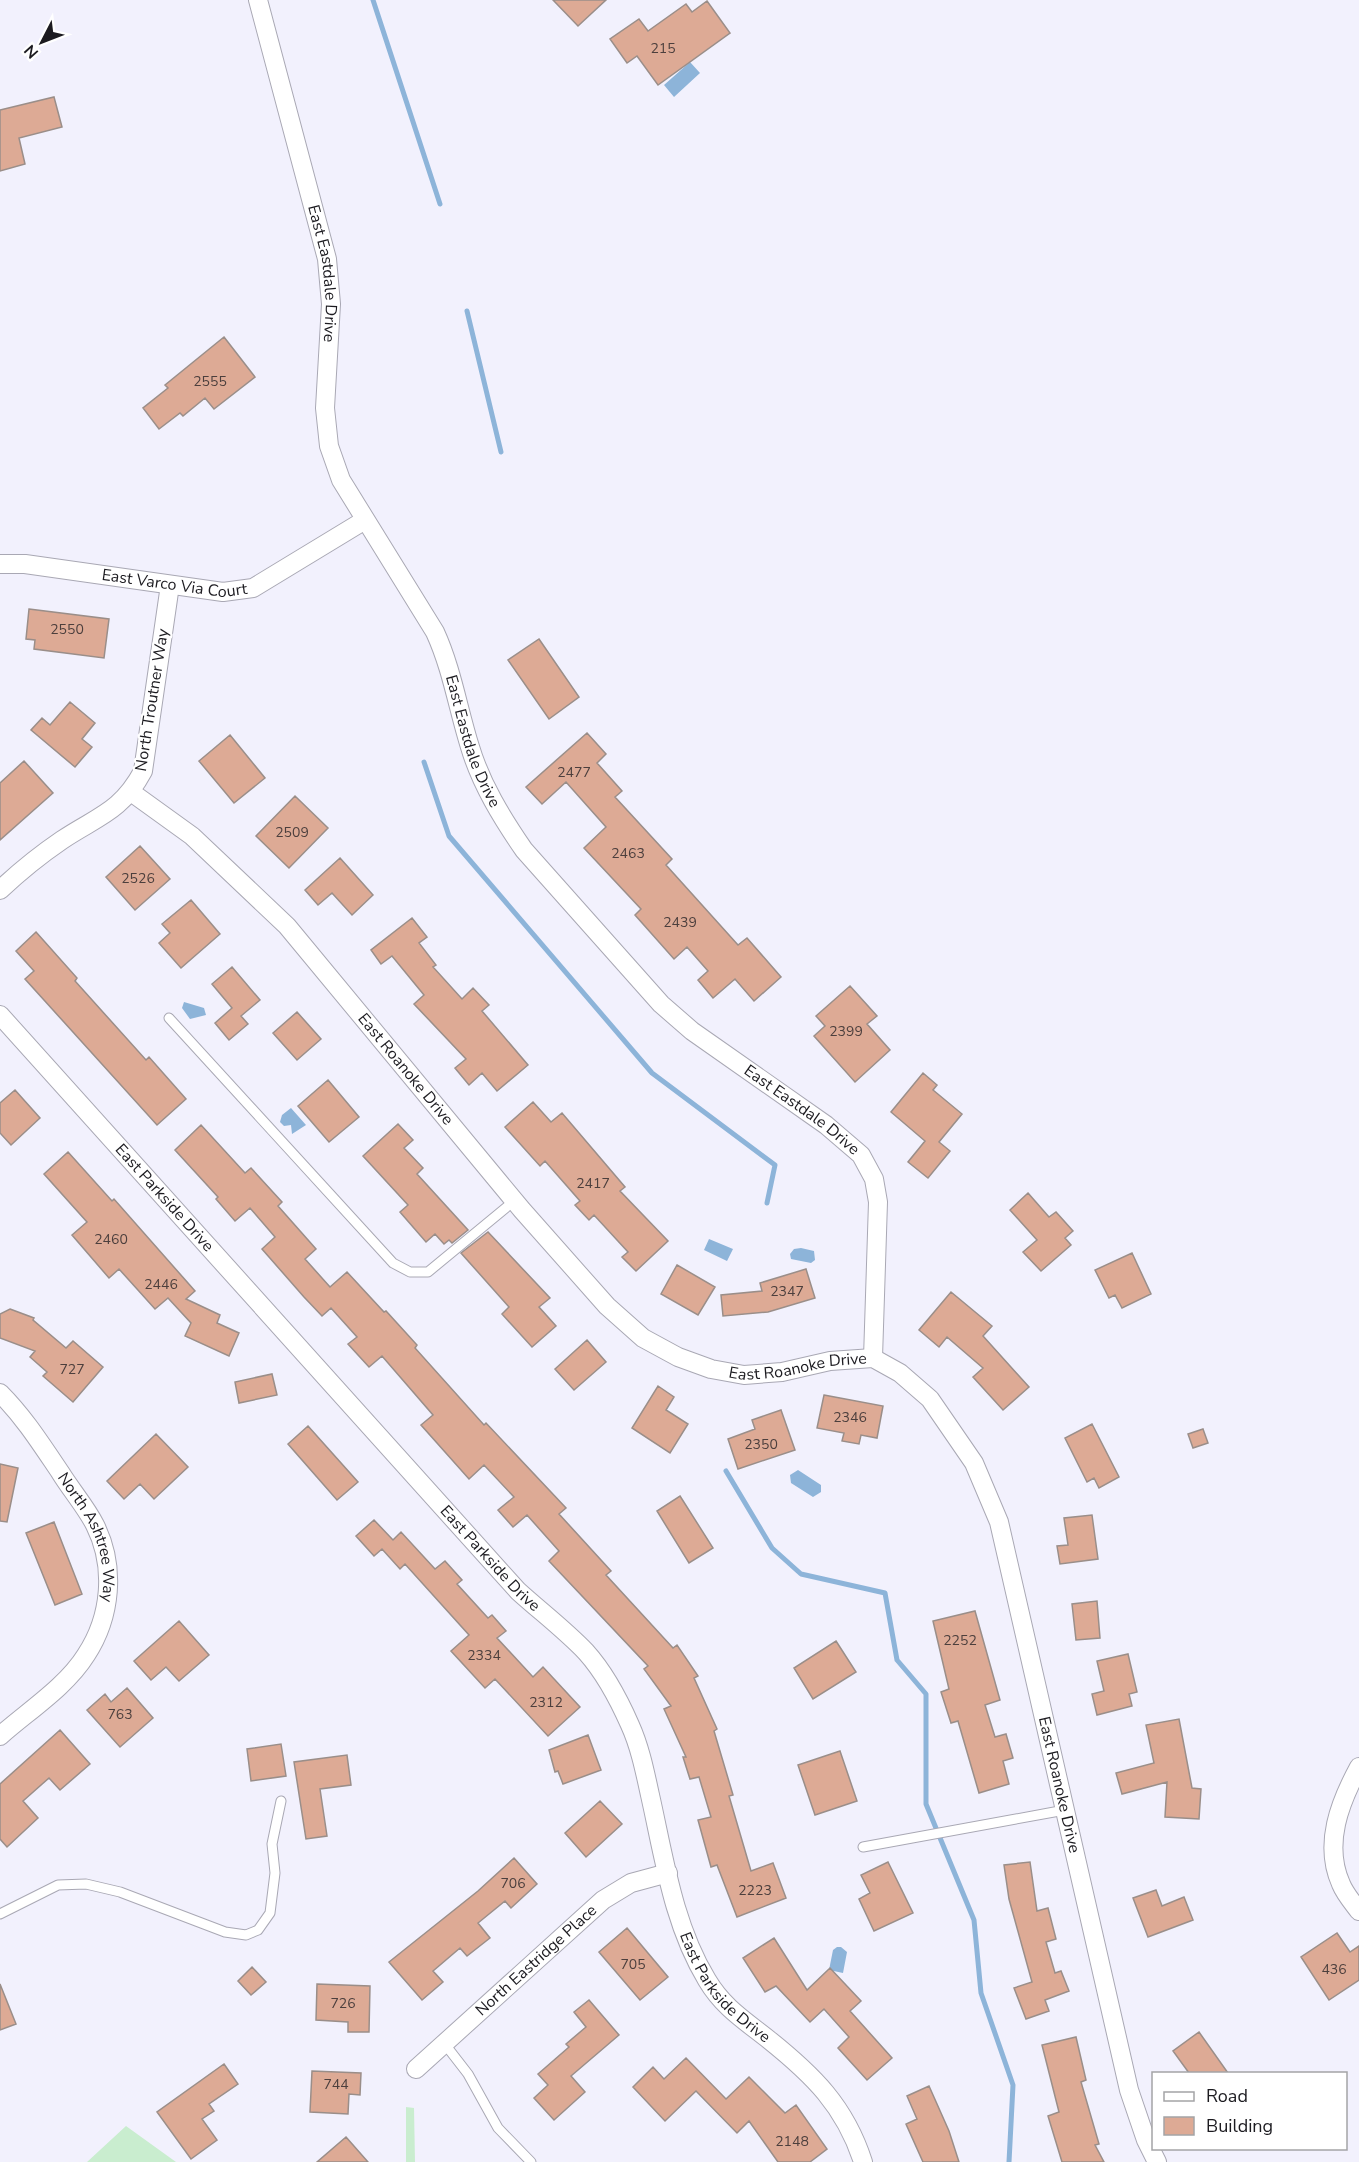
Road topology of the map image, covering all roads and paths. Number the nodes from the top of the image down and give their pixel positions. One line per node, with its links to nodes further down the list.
1 (258, 0): 2 (street, East Eastdale Drive)
2 (365, 520): 4 (street, East Varco Via Court); 10 (street, East Eastdale Drive)
3 (0, 564): 4 (street, East Varco Via Court)
4 (170, 585): 5 (street, North Troutner Way)
5 (131, 792): 6 (street, North Troutner Way); 9 (street, East Roanoke Drive)
6 (0, 890)
7 (0, 1016): 17 (street, East Parkside Drive)
8 (169, 1018): 9 (lane)
9 (514, 1201): 10 (street, East Roanoke Drive)
10 (873, 1358): 15 (street, East Roanoke Drive)
11 (0, 1393): 12 (street, North Ashtree Way)
12 (0, 1736)
13 (1359, 1767): 18 (street)
14 (281, 1801): 19 (lane)
15 (1065, 1810): 16 (lane); 24 (street, East Roanoke Drive)
16 (864, 1847)
17 (668, 1873): 20 (street, North Eastridge Place); 23 (street, East Parkside Drive)
18 (1359, 1911)
19 (0, 1914)
20 (444, 2043): 21 (street, North Eastridge Place); 22 (lane)
21 (416, 2069)
22 (531, 2162)
23 (863, 2162)
24 (1156, 2162)

